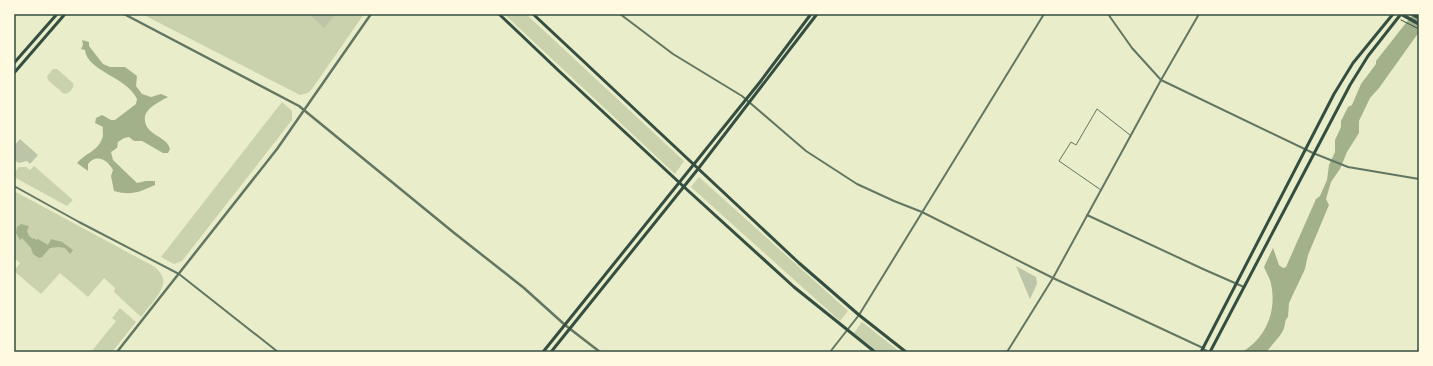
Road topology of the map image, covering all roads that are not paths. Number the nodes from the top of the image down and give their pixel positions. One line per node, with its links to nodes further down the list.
1 (57, 14): 18 (main road)
2 (65, 14): 19 (main road)
3 (124, 14): 22 (street)
4 (371, 14): 22 (street)
5 (499, 14): 29 (main road)
6 (533, 14): 26 (main road)
7 (620, 14): 21 (street)
8 (811, 14): 21 (main road)
9 (818, 14): 21 (main road)
10 (1044, 14): 33 (street)
11 (1108, 14): 20 (street)
12 (1199, 14): 20 (street)
13 (1393, 14): 24 (main road)
14 (1412, 14): 16 (main road)
15 (1402, 16): 17 (main road); 25 (main road)
16 (1419, 18)
17 (1419, 24)
18 (14, 63)
19 (14, 73)
20 (1161, 80): 23 (street); 24 (street)
21 (748, 101): 26 (main road); 27 (main road); 33 (street)
22 (304, 110): 35 (street); 40 (street)
23 (1130, 136): 32 (street); 32 (lane)
24 (1305, 149): 25 (street); 37 (main road)
25 (1314, 153): 28 (street); 38 (main road)
26 (694, 164): 27 (main road); 29 (main road)
27 (698, 169): 31 (main road); 39 (main road)
28 (1419, 179)
29 (679, 182): 31 (main road); 40 (main road)
30 (14, 186): 35 (street)
31 (683, 186): 41 (main road); 42 (main road)
32 (1101, 190): 34 (street)
33 (922, 212): 36 (street); 39 (street)
34 (1087, 215): 36 (street); 37 (street)
35 (179, 274): 44 (street); 45 (street)
36 (1052, 278): 43 (street); 52 (street)
37 (1236, 283): 38 (street); 43 (main road)
38 (1244, 287): 53 (main road)
39 (859, 315): 42 (street); 51 (main road)
40 (565, 325): 41 (street); 46 (main road)
41 (570, 328): 47 (main road); 48 (street)
42 (847, 330): 49 (street); 50 (main road)
43 (1202, 350): 53 (street)
44 (117, 352)
45 (278, 352)
46 (543, 352)
47 (550, 352)
48 (600, 352)
49 (830, 352)
50 (875, 352)
51 (906, 352)
52 (1007, 352)
53 (1209, 352)

